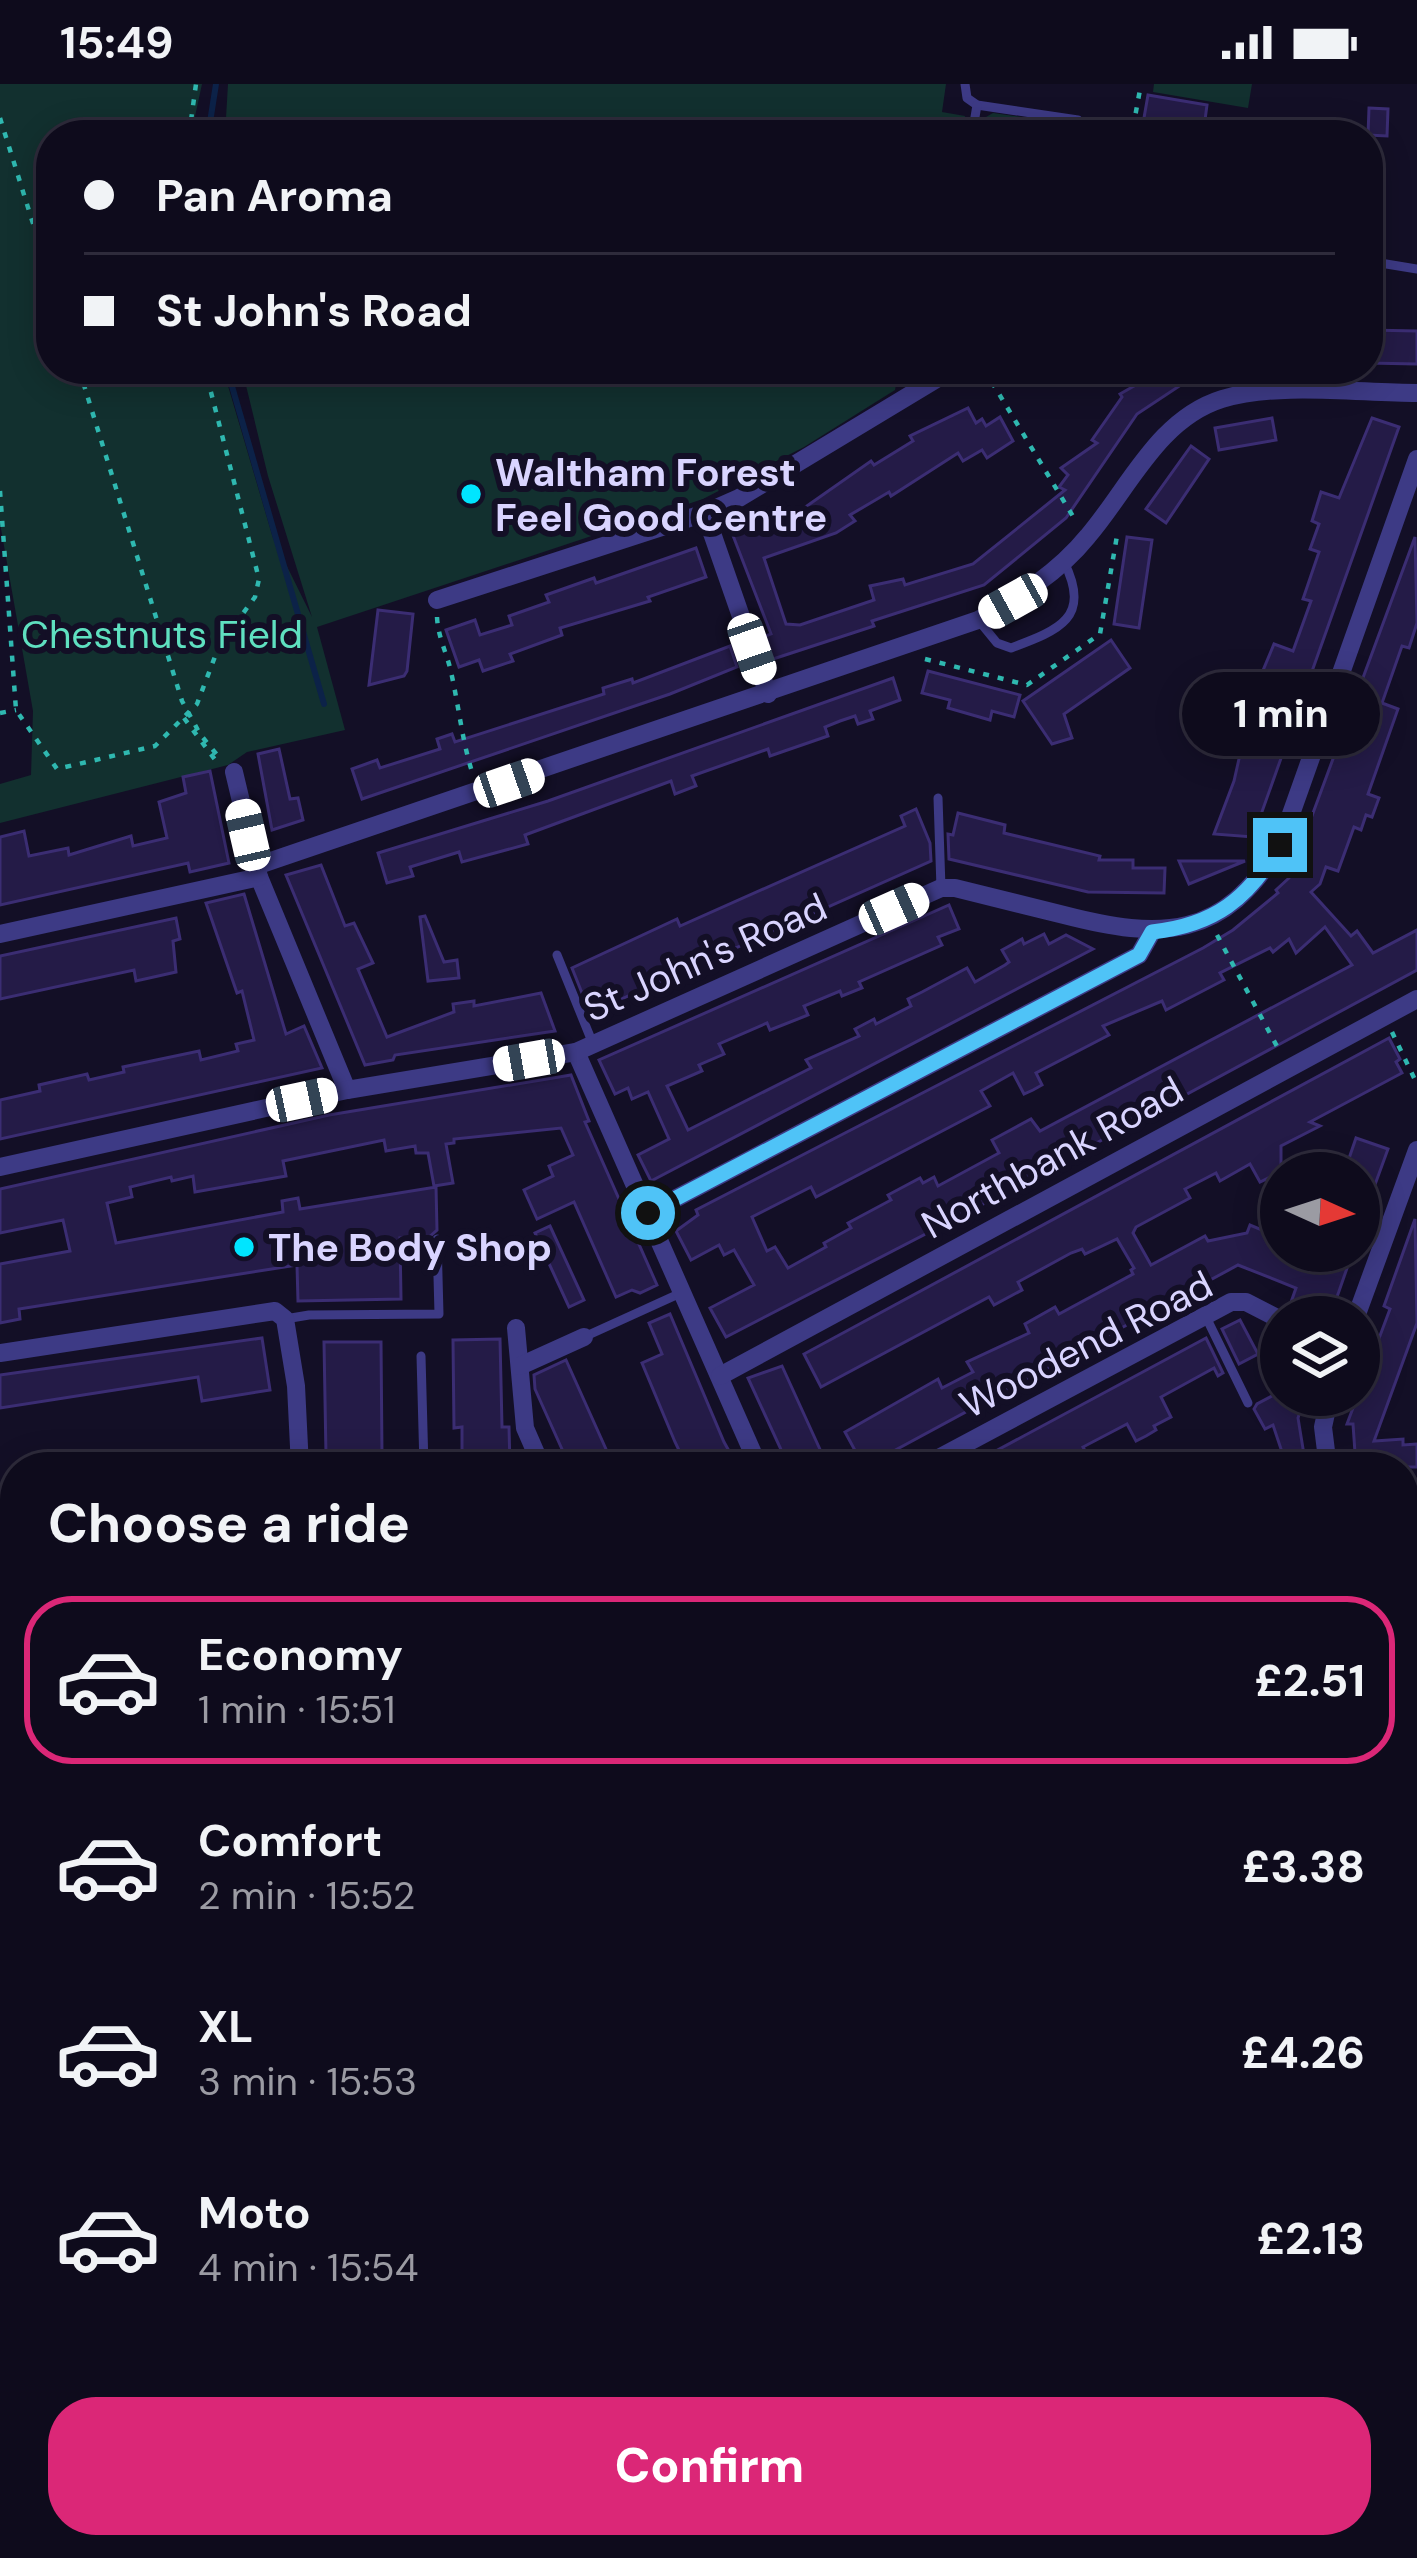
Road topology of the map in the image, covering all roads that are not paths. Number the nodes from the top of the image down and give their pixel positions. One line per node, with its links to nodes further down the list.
1 (964, 84): 2 (lane)
2 (977, 104): 3 (lane); 4 (lane)
3 (974, 120)
4 (1078, 120)
5 (1383, 263): 6 (lane)
6 (1417, 268)
7 (928, 384): 10 (street)
8 (1417, 393): 11 (street)
9 (1417, 459): 19 (street)
10 (704, 513): 12 (street); 14 (street)
11 (1064, 562): 13 (street); 13 (lane)
12 (437, 600)
13 (978, 620): 14 (street)
14 (768, 694): 17 (street)
15 (227, 770): 17 (street)
16 (938, 798): 18 (lane)
17 (258, 872): 20 (street); 24 (street)
18 (941, 888): 19 (street); 23 (street, St John's Road)
19 (1152, 932): 27 (street)
20 (0, 934)
21 (557, 956): 23 (lane)
22 (1417, 999): 39 (street, Northbank Road)
23 (584, 1048): 24 (street, St John's Road); 27 (street)
24 (347, 1090): 26 (street, St John's Road)
25 (1417, 1150): 30 (street)
26 (0, 1167)
27 (648, 1213): 29 (street)
28 (437, 1239): 33 (lane)
29 (683, 1292): 35 (lane); 39 (street)
30 (1364, 1296)
31 (1260, 1310): 32 (street, Woodend Road)
32 (1205, 1316): 40 (lane); 46 (street, Woodend Road)
33 (285, 1319): 36 (street); 42 (street)
34 (516, 1328): 38 (street)
35 (584, 1337): 38 (street)
36 (0, 1353)
37 (422, 1356): 43 (lane)
38 (520, 1366): 44 (street)
39 (720, 1376): 45 (street)
40 (1248, 1403)
41 (1325, 1416): 47 (street)
42 (299, 1452)
43 (424, 1452)
44 (536, 1452)
45 (753, 1452)
46 (950, 1452)
47 (1326, 1452)

